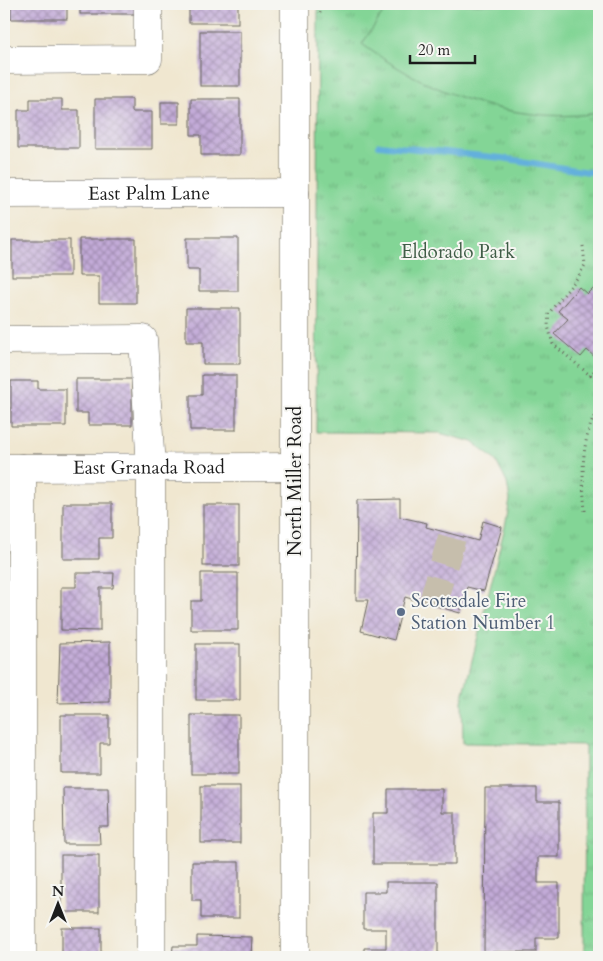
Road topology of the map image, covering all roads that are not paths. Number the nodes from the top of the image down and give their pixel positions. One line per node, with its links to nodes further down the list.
1 (148, 4): 3 (street)
2 (295, 4): 4 (street, North Miller Road)
3 (4, 60)
4 (295, 193): 5 (street, East Palm Lane); 7 (street, North Miller Road)
5 (4, 194)
6 (4, 340): 9 (street)
7 (295, 467): 9 (street, East Granada Road); 12 (street, North Miller Road)
8 (13, 468): 9 (street, East Granada Road); 10 (street)
9 (152, 468): 11 (street)
10 (22, 957)
11 (151, 957)
12 (295, 957)

